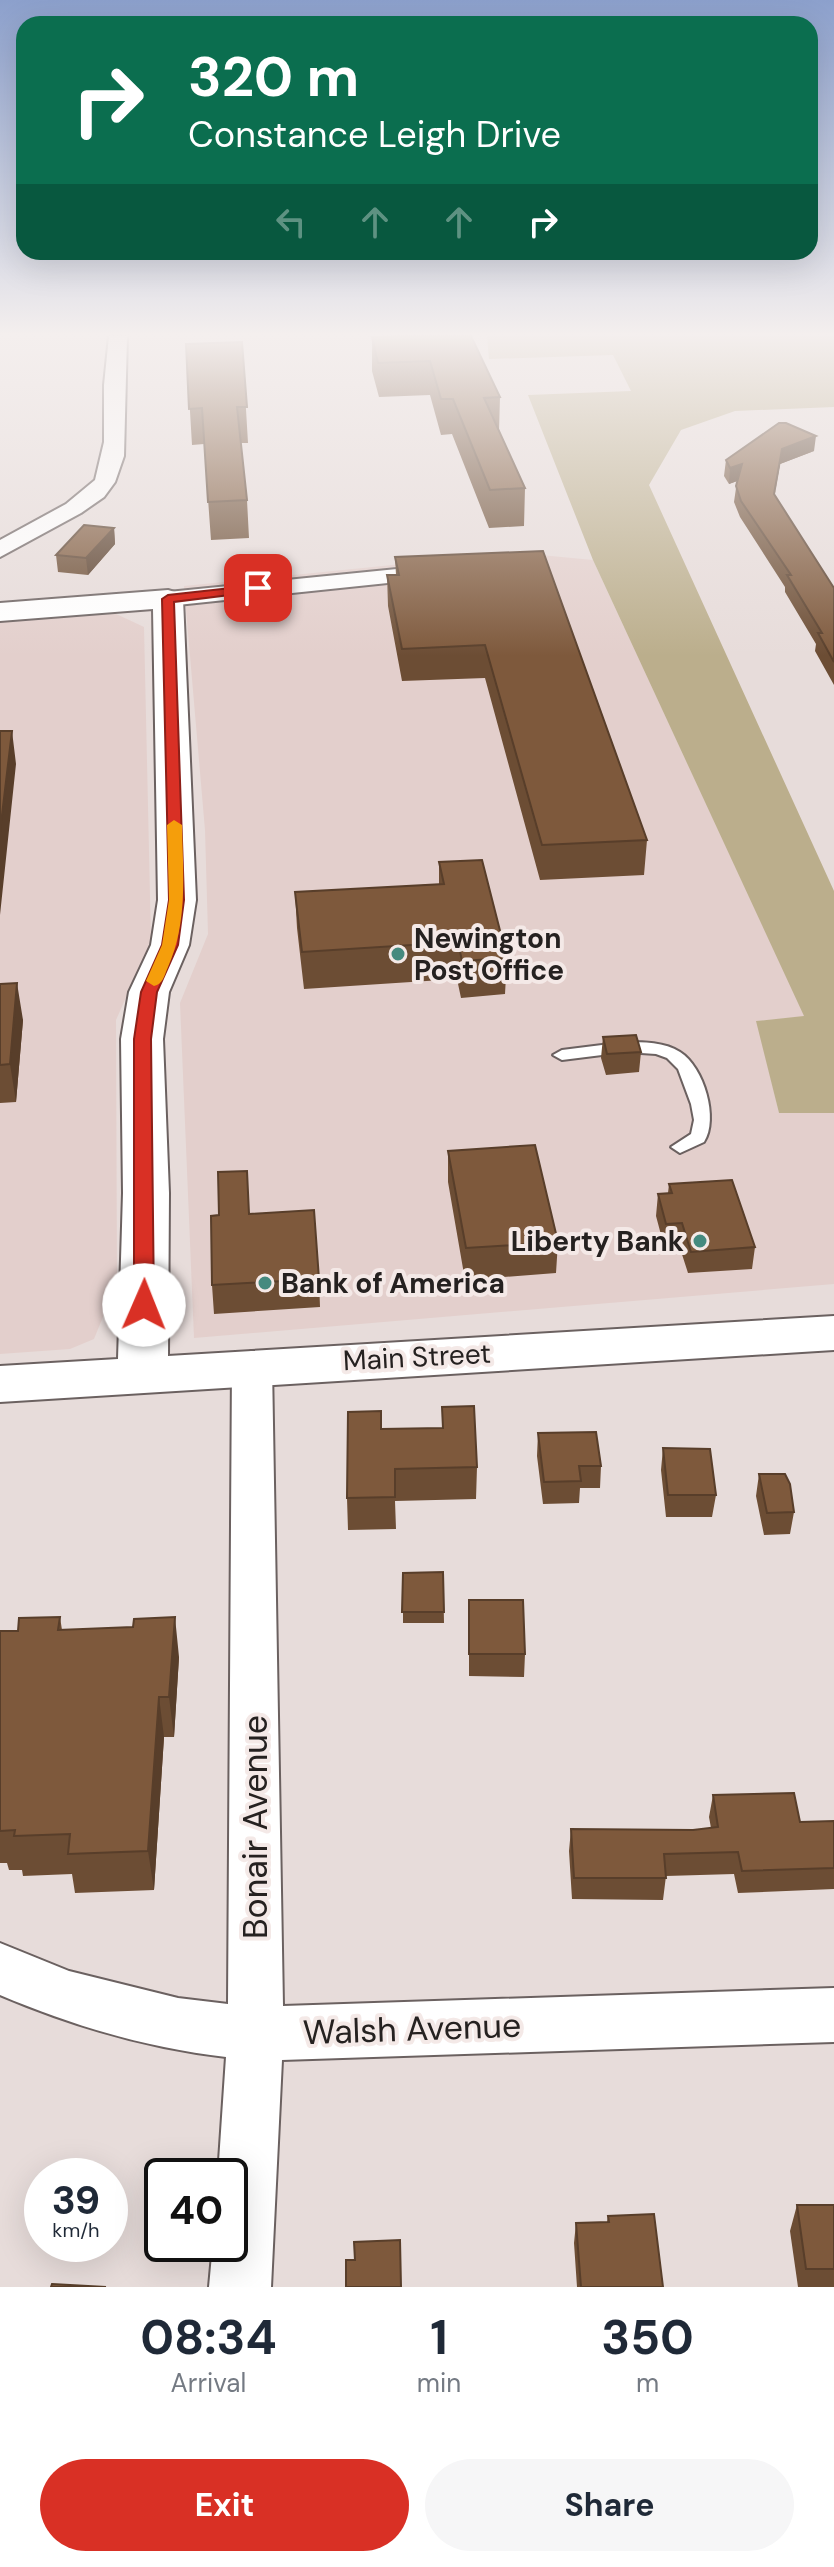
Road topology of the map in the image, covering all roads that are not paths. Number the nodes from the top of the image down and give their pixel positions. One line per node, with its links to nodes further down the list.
1 (114, 443): 2 (street)
2 (0, 550)
3 (453, 571): 4 (street)
4 (168, 599): 5 (street); 10 (street)
5 (0, 612)
6 (562, 1055): 7 (lane)
7 (680, 1147)
8 (834, 1333): 9 (street, Main Street)
9 (252, 1366): 10 (street, Main Street); 14 (street, Bonair Avenue)
10 (143, 1373): 11 (street, Main Street)
11 (0, 1384)
12 (0, 1969): 14 (street, Walsh Avenue)
13 (834, 2015): 14 (street, Walsh Avenue)
14 (256, 2034): 15 (street, Bonair Avenue)
15 (240, 2287)

